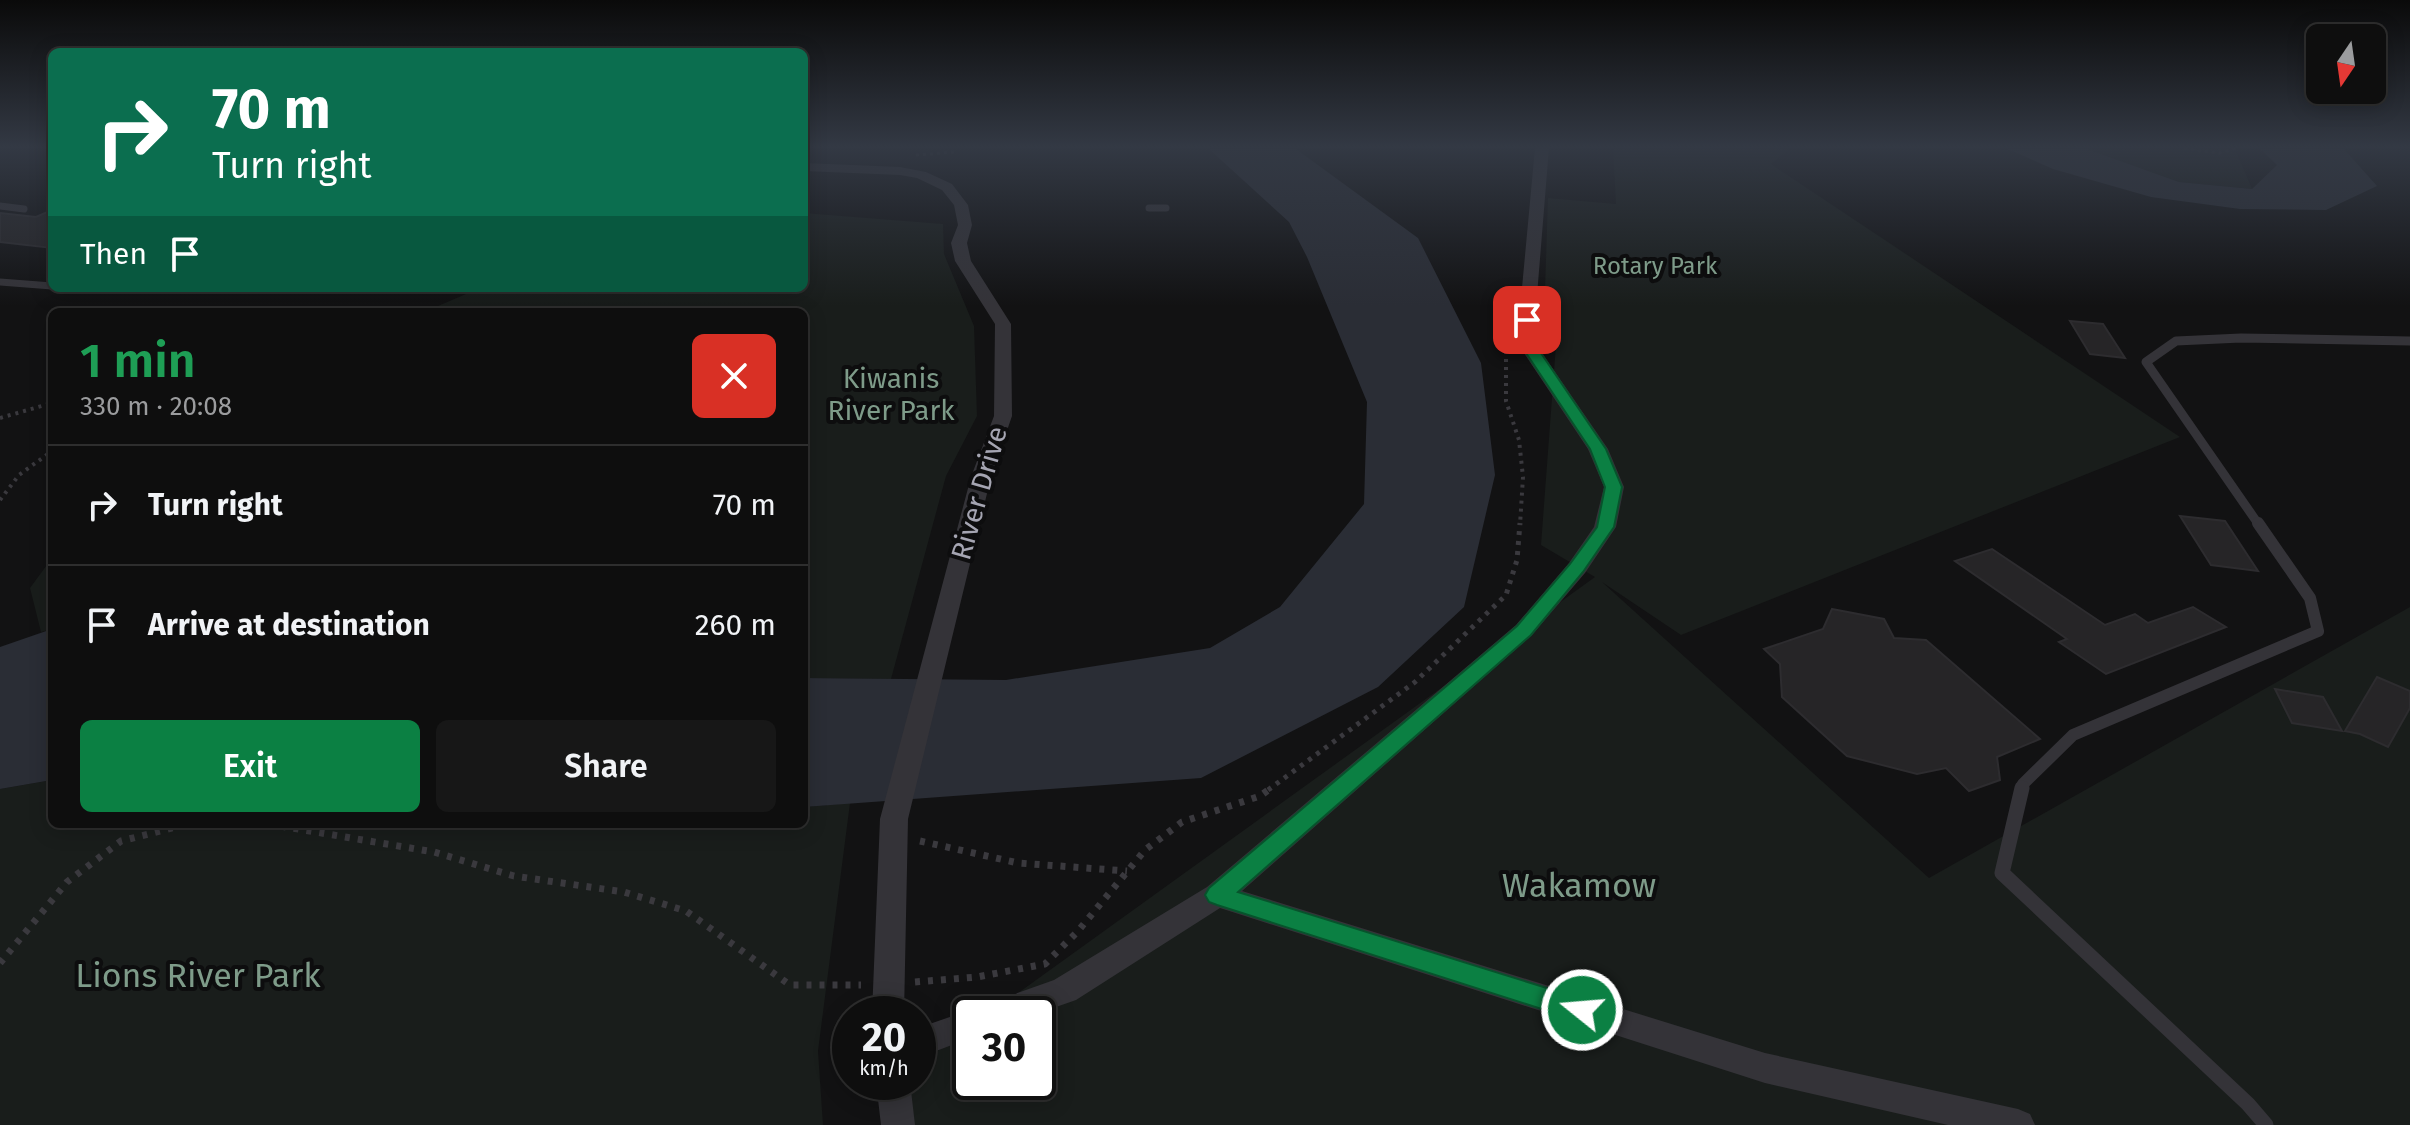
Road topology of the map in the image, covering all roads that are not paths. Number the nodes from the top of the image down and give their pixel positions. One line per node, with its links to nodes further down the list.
1 (958, 200): 11 (street, River Drive)
2 (1537, 200): 10 (street)
3 (0, 206): 6 (lane)
4 (1149, 208): 5 (lane)
5 (1166, 208)
6 (24, 209)
7 (0, 282): 8 (lane)
8 (48, 286)
9 (2410, 341): 16 (lane)
10 (1217, 895): 12 (street); 15 (street)
11 (887, 996)
12 (1048, 996)
13 (895, 1100): 14 (street)
14 (898, 1125)
15 (2018, 1125)
16 (2266, 1125)

